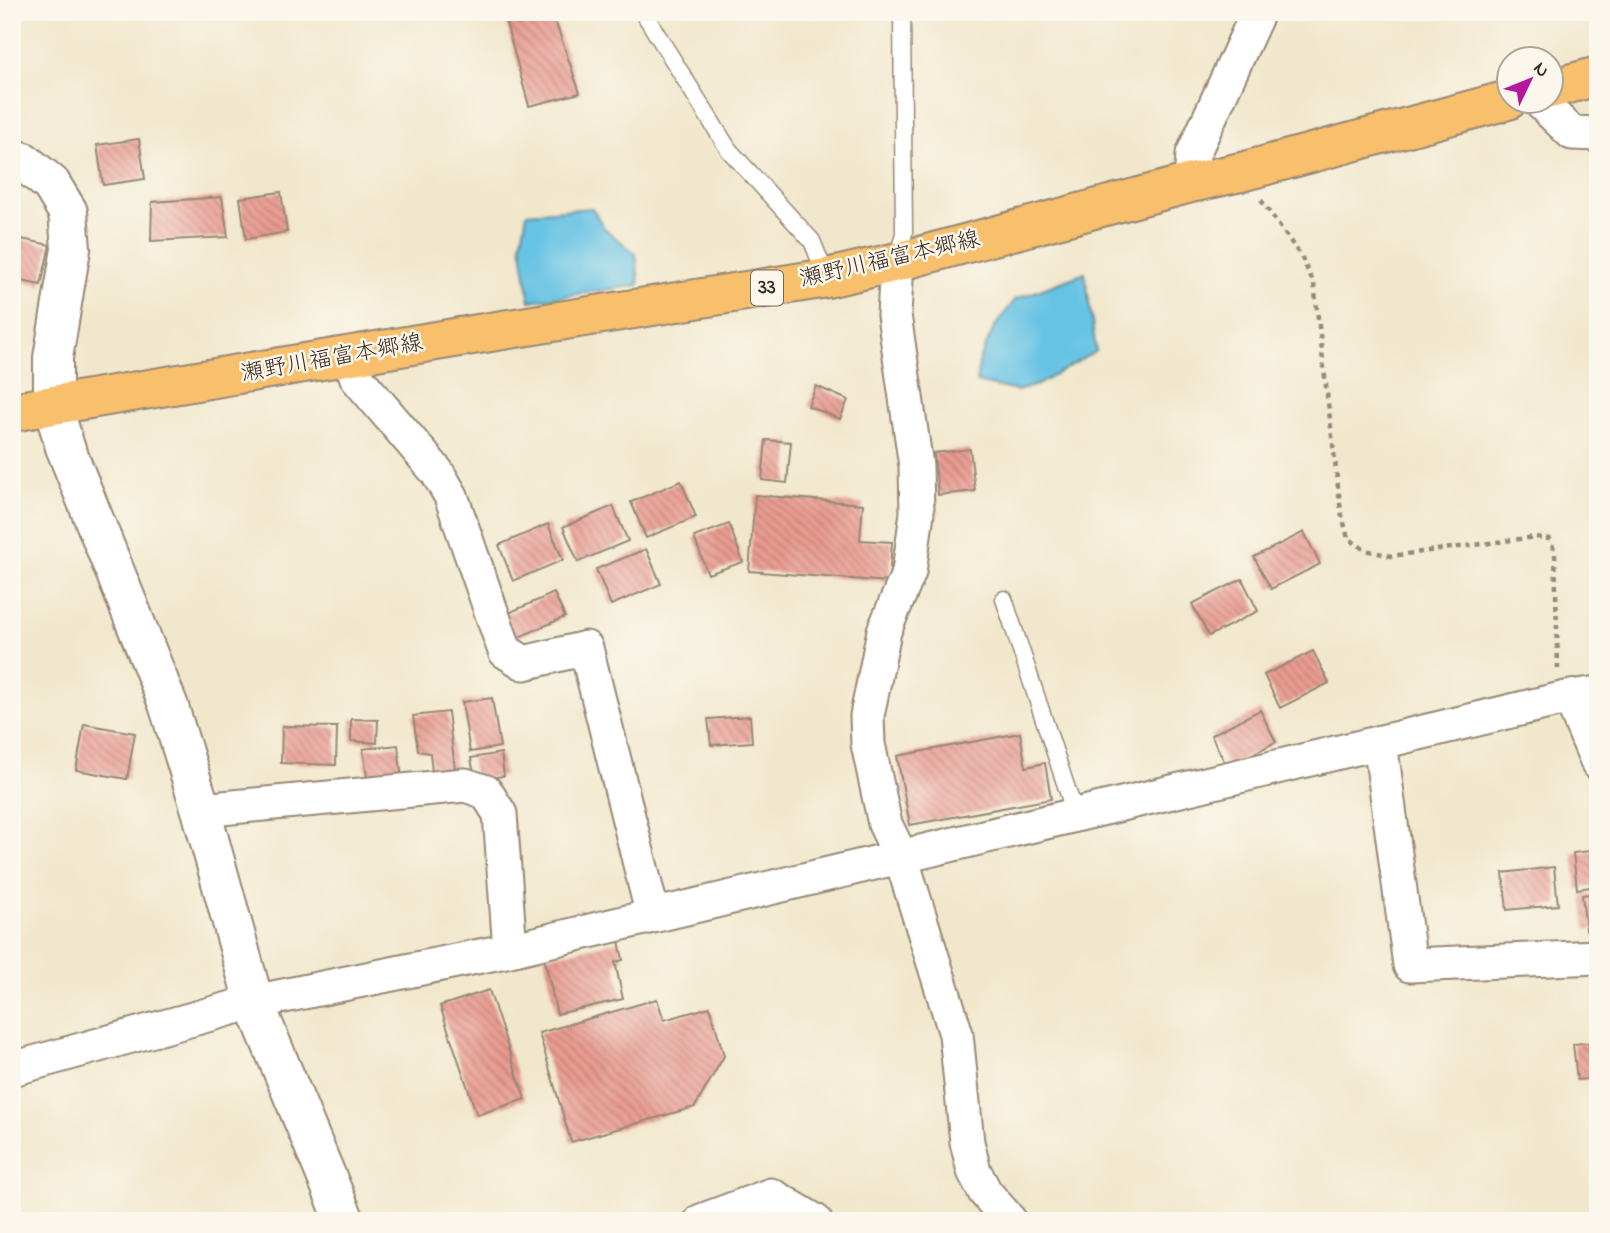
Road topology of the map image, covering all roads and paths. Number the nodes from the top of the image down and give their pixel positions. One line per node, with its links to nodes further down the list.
1 (643, 12): 13 (lane)
2 (902, 12): 12 (lane)
3 (1258, 12): 11 (street)
4 (1598, 76): 5 (main road)
5 (1564, 85)
6 (1494, 104): 10 (main road, 瀬野川福富本郷線 / 33)
7 (1554, 116): 8 (street)
8 (1598, 134)
9 (12, 158): 15 (street)
10 (1241, 173): 11 (main road, 瀬野川福富本郷線 / 33); 18 (path)
11 (1191, 183): 12 (main road, 瀬野川福富本郷線 / 33)
12 (897, 262): 13 (main road, 瀬野川福富本郷線 / 33); 23 (street)
13 (827, 278): 14 (main road, 瀬野川福富本郷線 / 33)
14 (349, 356): 15 (main road, 瀬野川福富本郷線 / 33); 24 (street)
15 (53, 406): 16 (main road, 瀬野川福富本郷線 / 33); 21 (street)
16 (12, 412)
17 (1004, 599): 22 (lane)
18 (1584, 695): 19 (street); 20 (street)
19 (1380, 742): 22 (street); 26 (street)
20 (1598, 763)
21 (201, 810): 25 (street); 27 (street)
22 (1076, 816): 23 (street)
23 (901, 857): 24 (street); 32 (street)
24 (653, 916): 25 (street)
25 (510, 950): 27 (street)
26 (1598, 957)
27 (254, 1002): 28 (street); 29 (street)
28 (12, 1069)
29 (345, 1221)
30 (701, 1221): 31 (street)
31 (815, 1221)
32 (1010, 1221)

